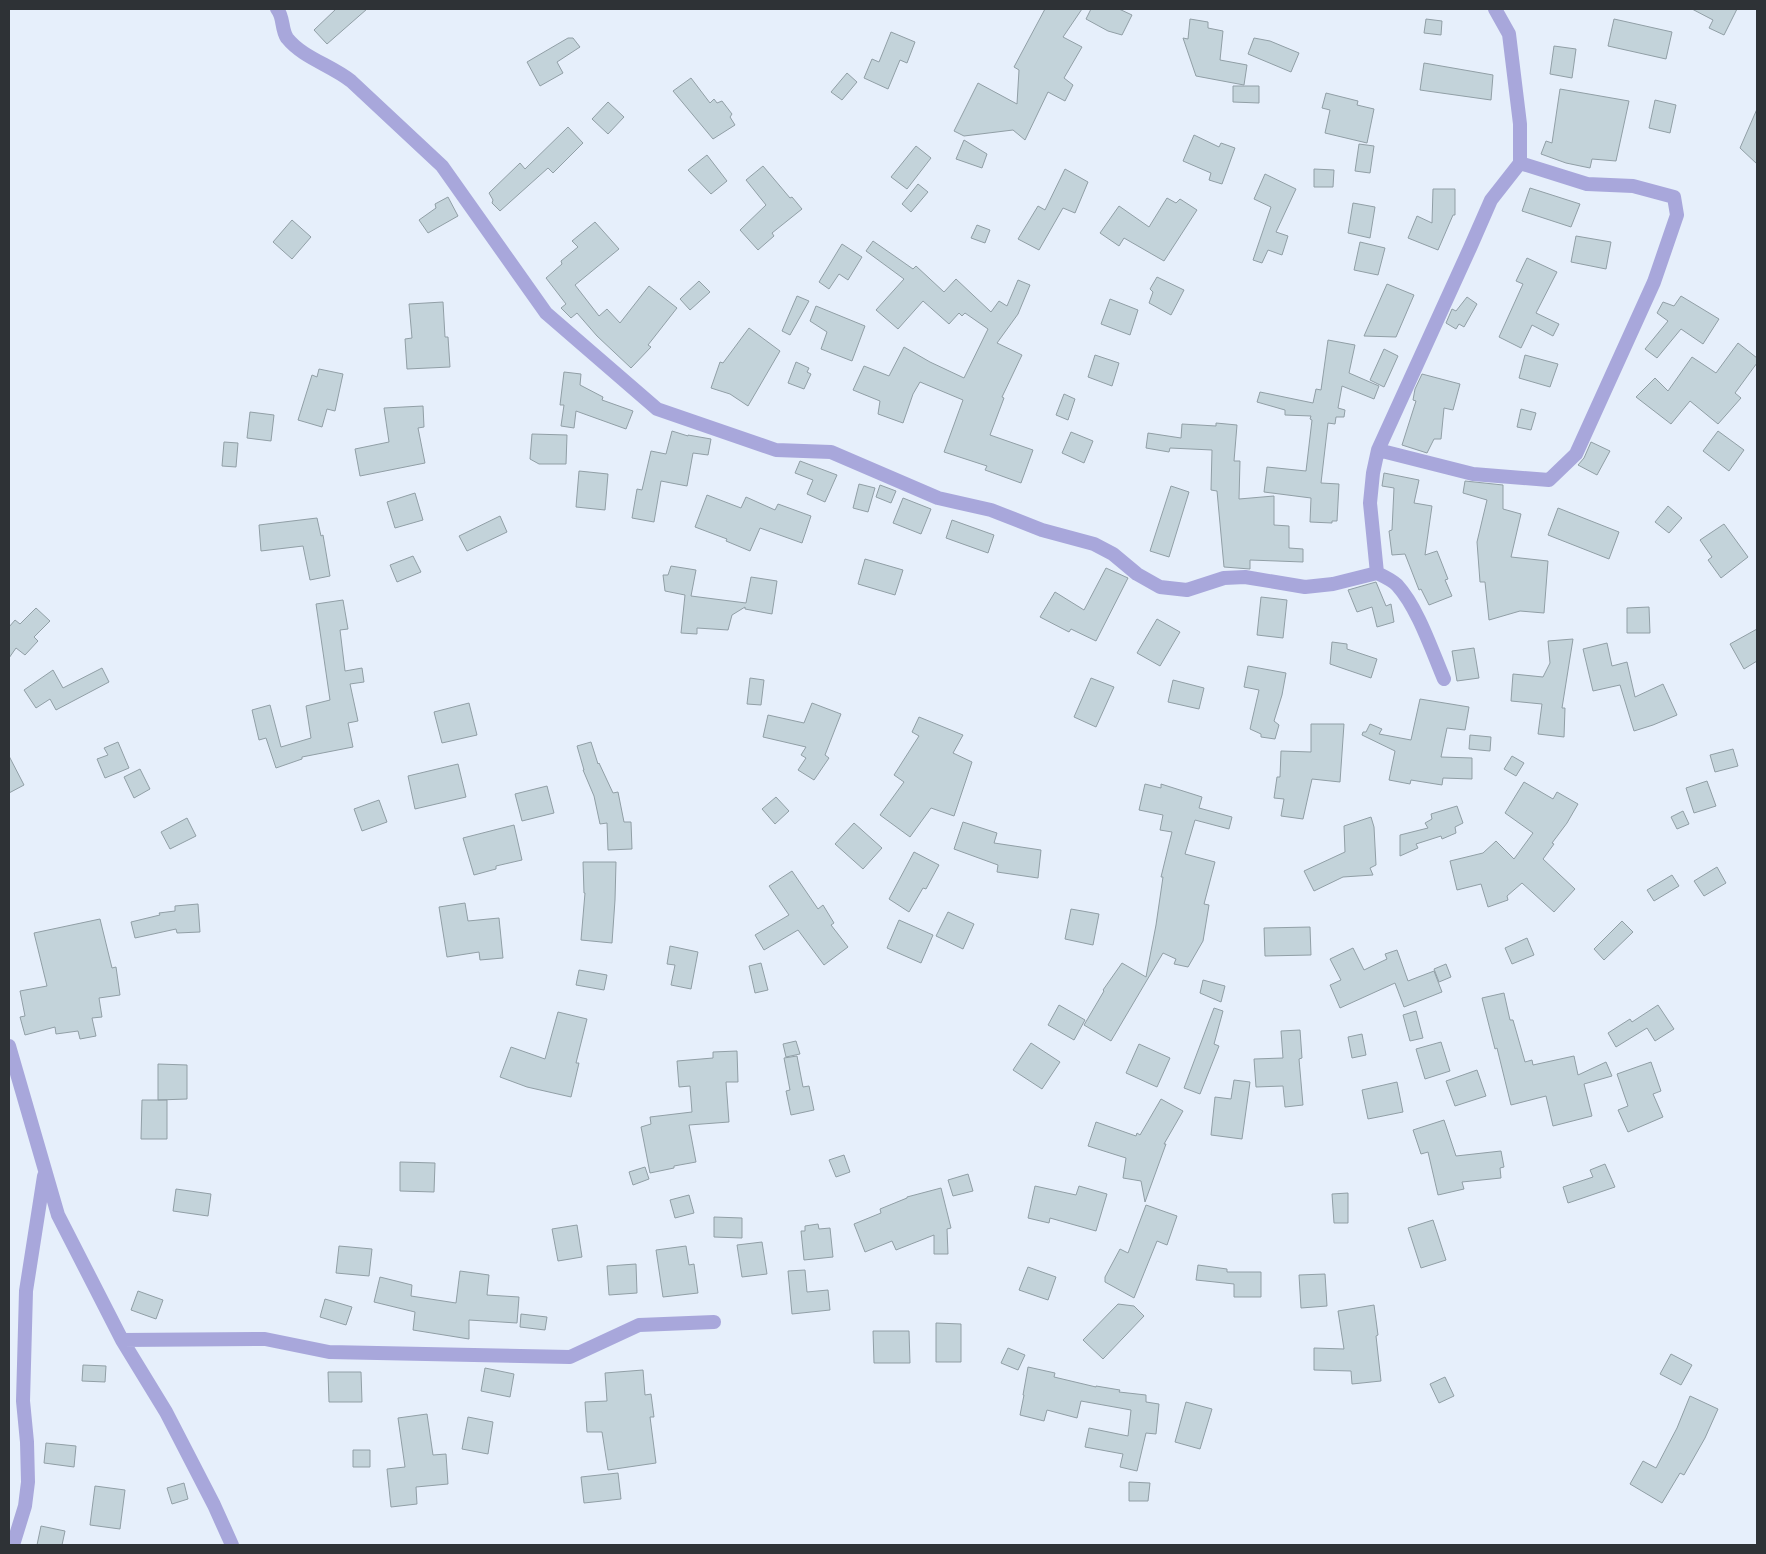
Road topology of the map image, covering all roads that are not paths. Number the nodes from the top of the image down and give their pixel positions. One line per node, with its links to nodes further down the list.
1 (277, 9): 5 (street)
2 (1495, 9): 3 (street)
3 (1520, 163): 4 (street); 4 (street)
4 (1378, 450): 5 (street)
5 (1377, 572): 6 (street)
6 (1444, 679)
7 (9, 1046): 8 (street)
8 (45, 1170): 10 (street); 11 (street)
9 (714, 1322): 10 (street)
10 (122, 1340): 12 (street)
11 (14, 1545)
12 (232, 1545)

